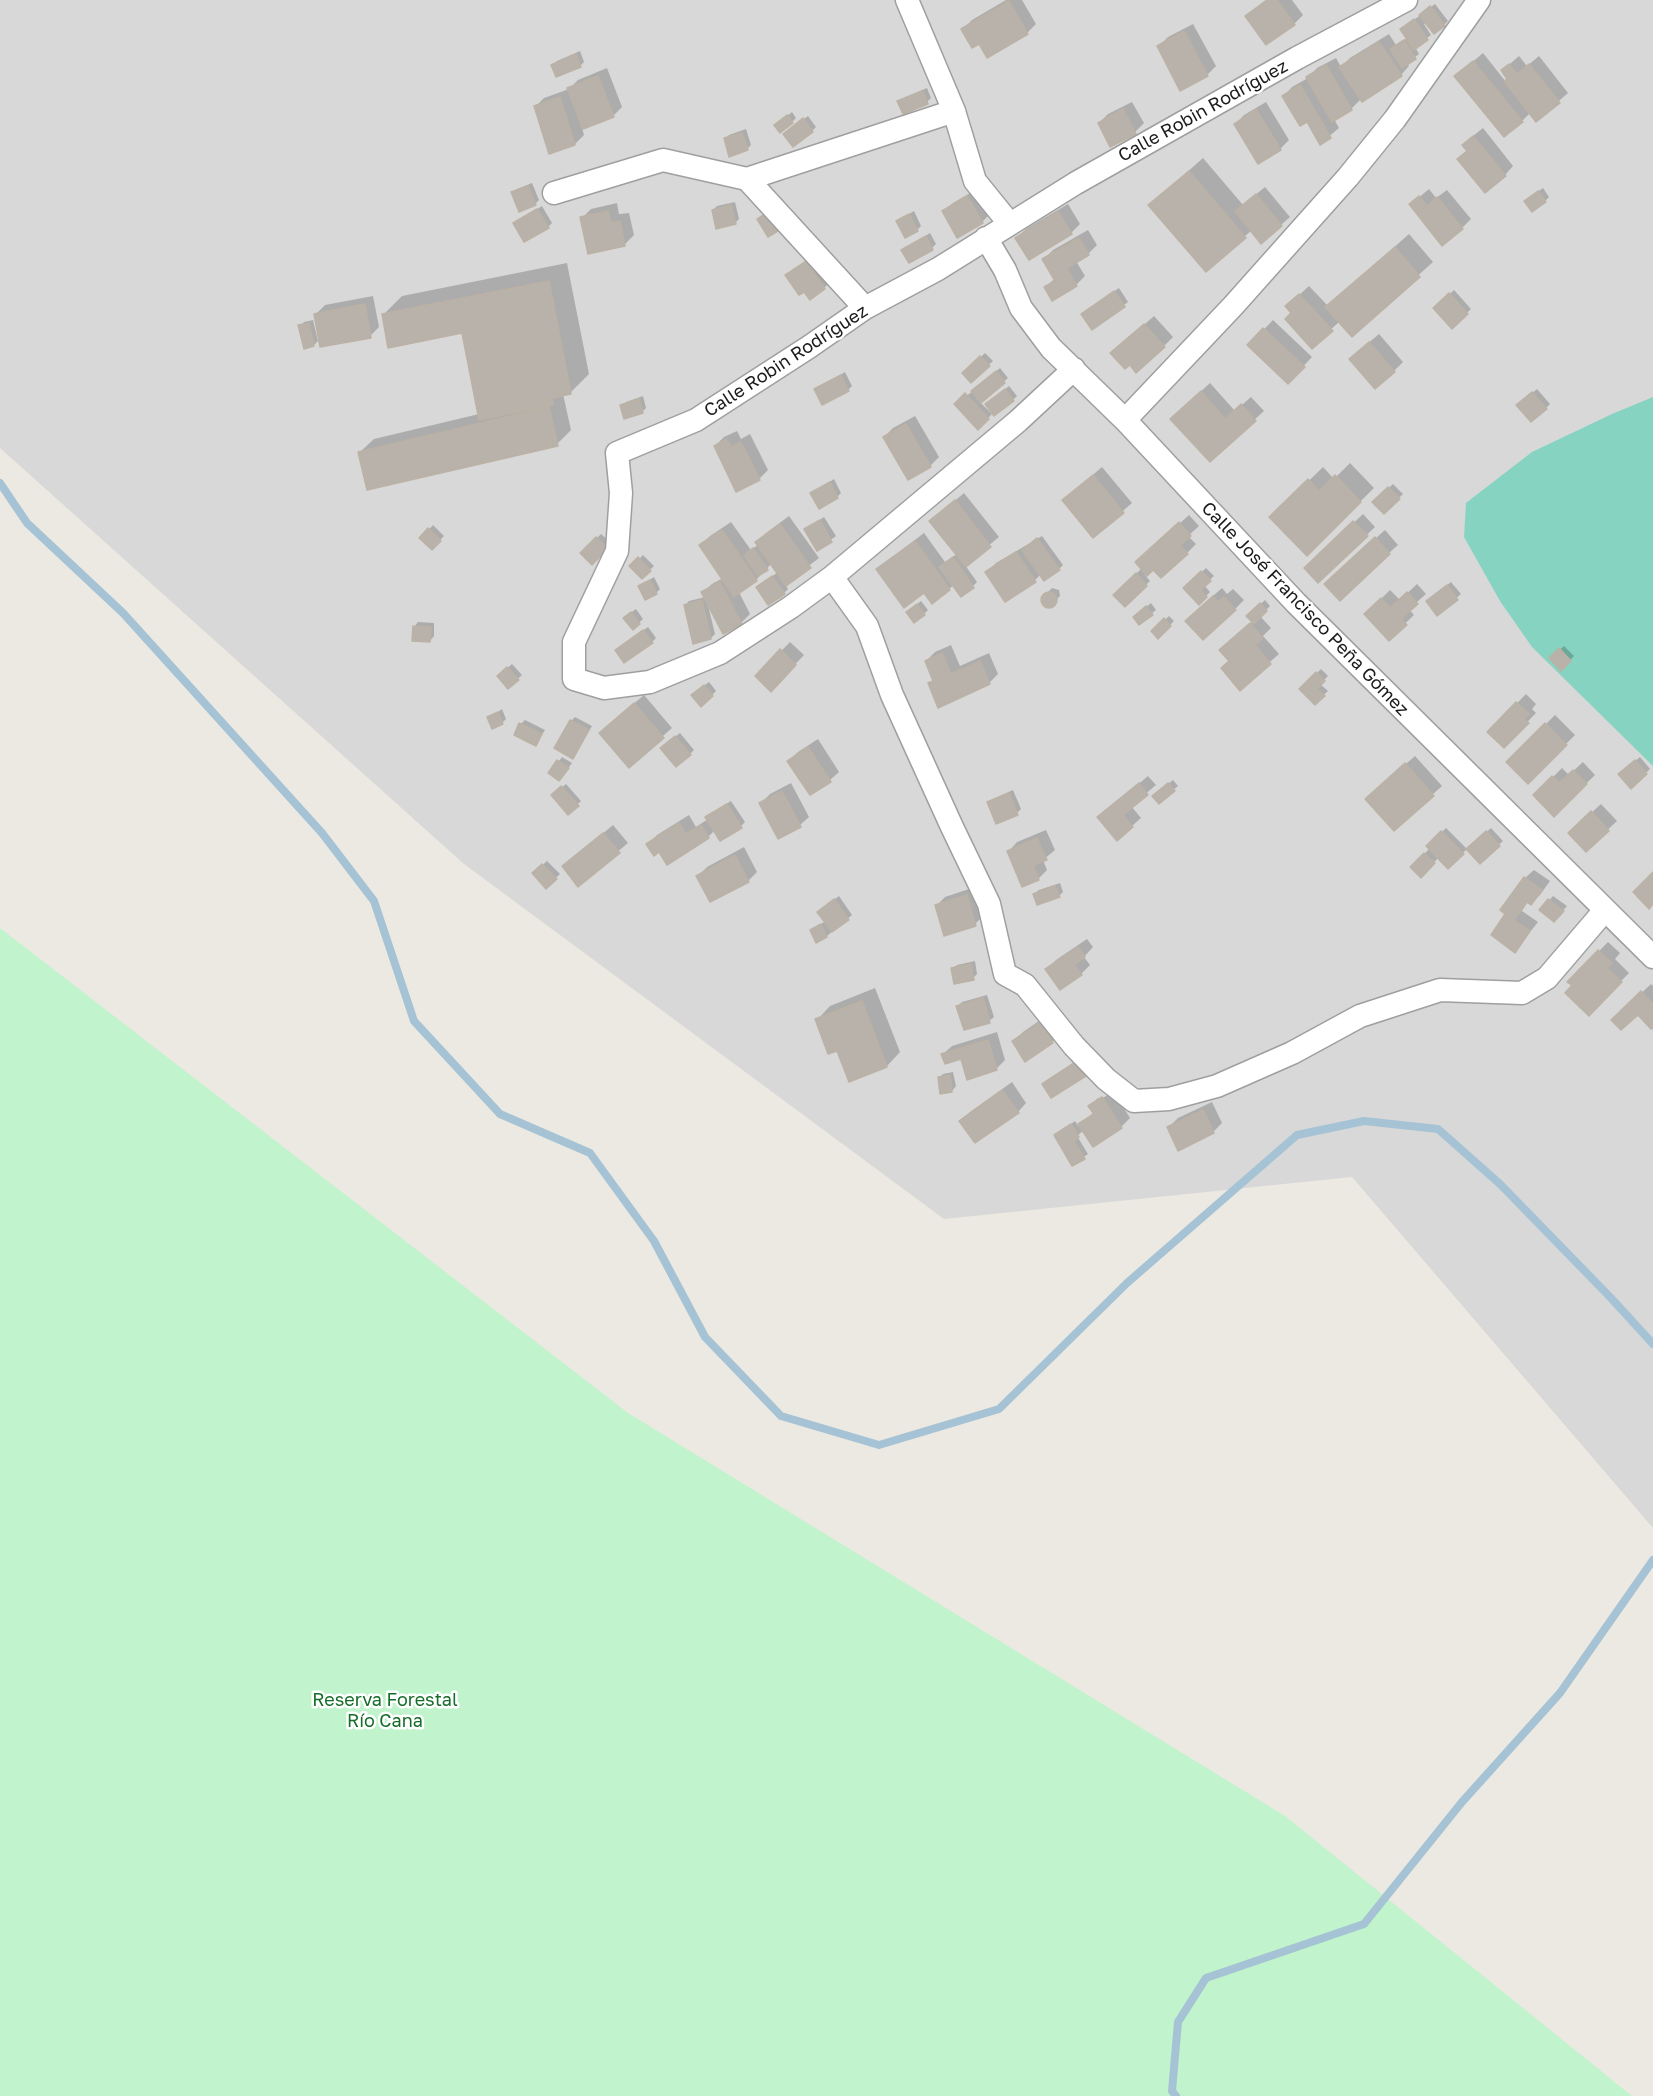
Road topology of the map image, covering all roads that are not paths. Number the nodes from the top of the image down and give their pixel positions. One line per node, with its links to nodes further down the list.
1 (907, 0): 4 (street)
2 (1406, 0): 7 (street, Calle Robin Rodríguez)
3 (1479, 0): 11 (street)
4 (954, 111): 5 (street); 7 (street)
5 (747, 178): 6 (street); 9 (street)
6 (554, 193)
7 (1009, 223): 8 (street, Calle Robin Rodríguez)
8 (986, 238): 9 (street, Calle Robin Rodríguez); 10 (street, Calle José Francisco Peña Gómez)
9 (866, 308): 12 (street, Calle Robin Rodríguez)
10 (1074, 369): 11 (street, Calle José Francisco Peña Gómez); 12 (street)
11 (1125, 420): 13 (street, Calle José Francisco Peña Gómez)
12 (832, 577): 13 (street)
13 (1605, 910): 14 (street, Calle José Francisco Peña Gómez)
14 (1653, 957)

